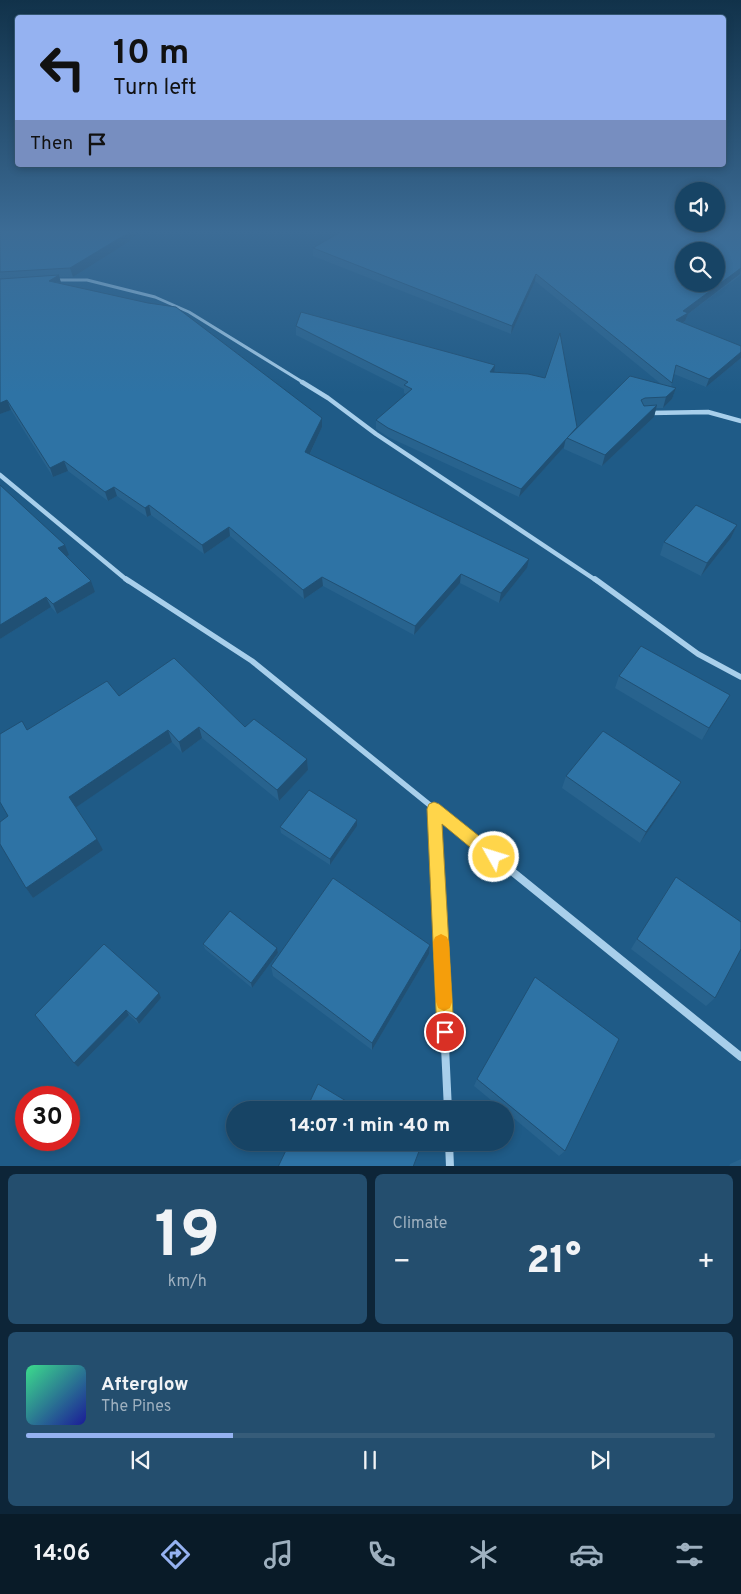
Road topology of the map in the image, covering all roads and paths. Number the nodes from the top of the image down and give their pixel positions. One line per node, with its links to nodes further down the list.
1 (109, 284): 5 (street)
2 (642, 413): 3 (street)
3 (741, 421)
4 (0, 475): 6 (street)
5 (741, 677)
6 (434, 809): 7 (street); 8 (street)
7 (741, 1057)
8 (448, 1101)
9 (449, 1151): 10 (street)
10 (450, 1166)

